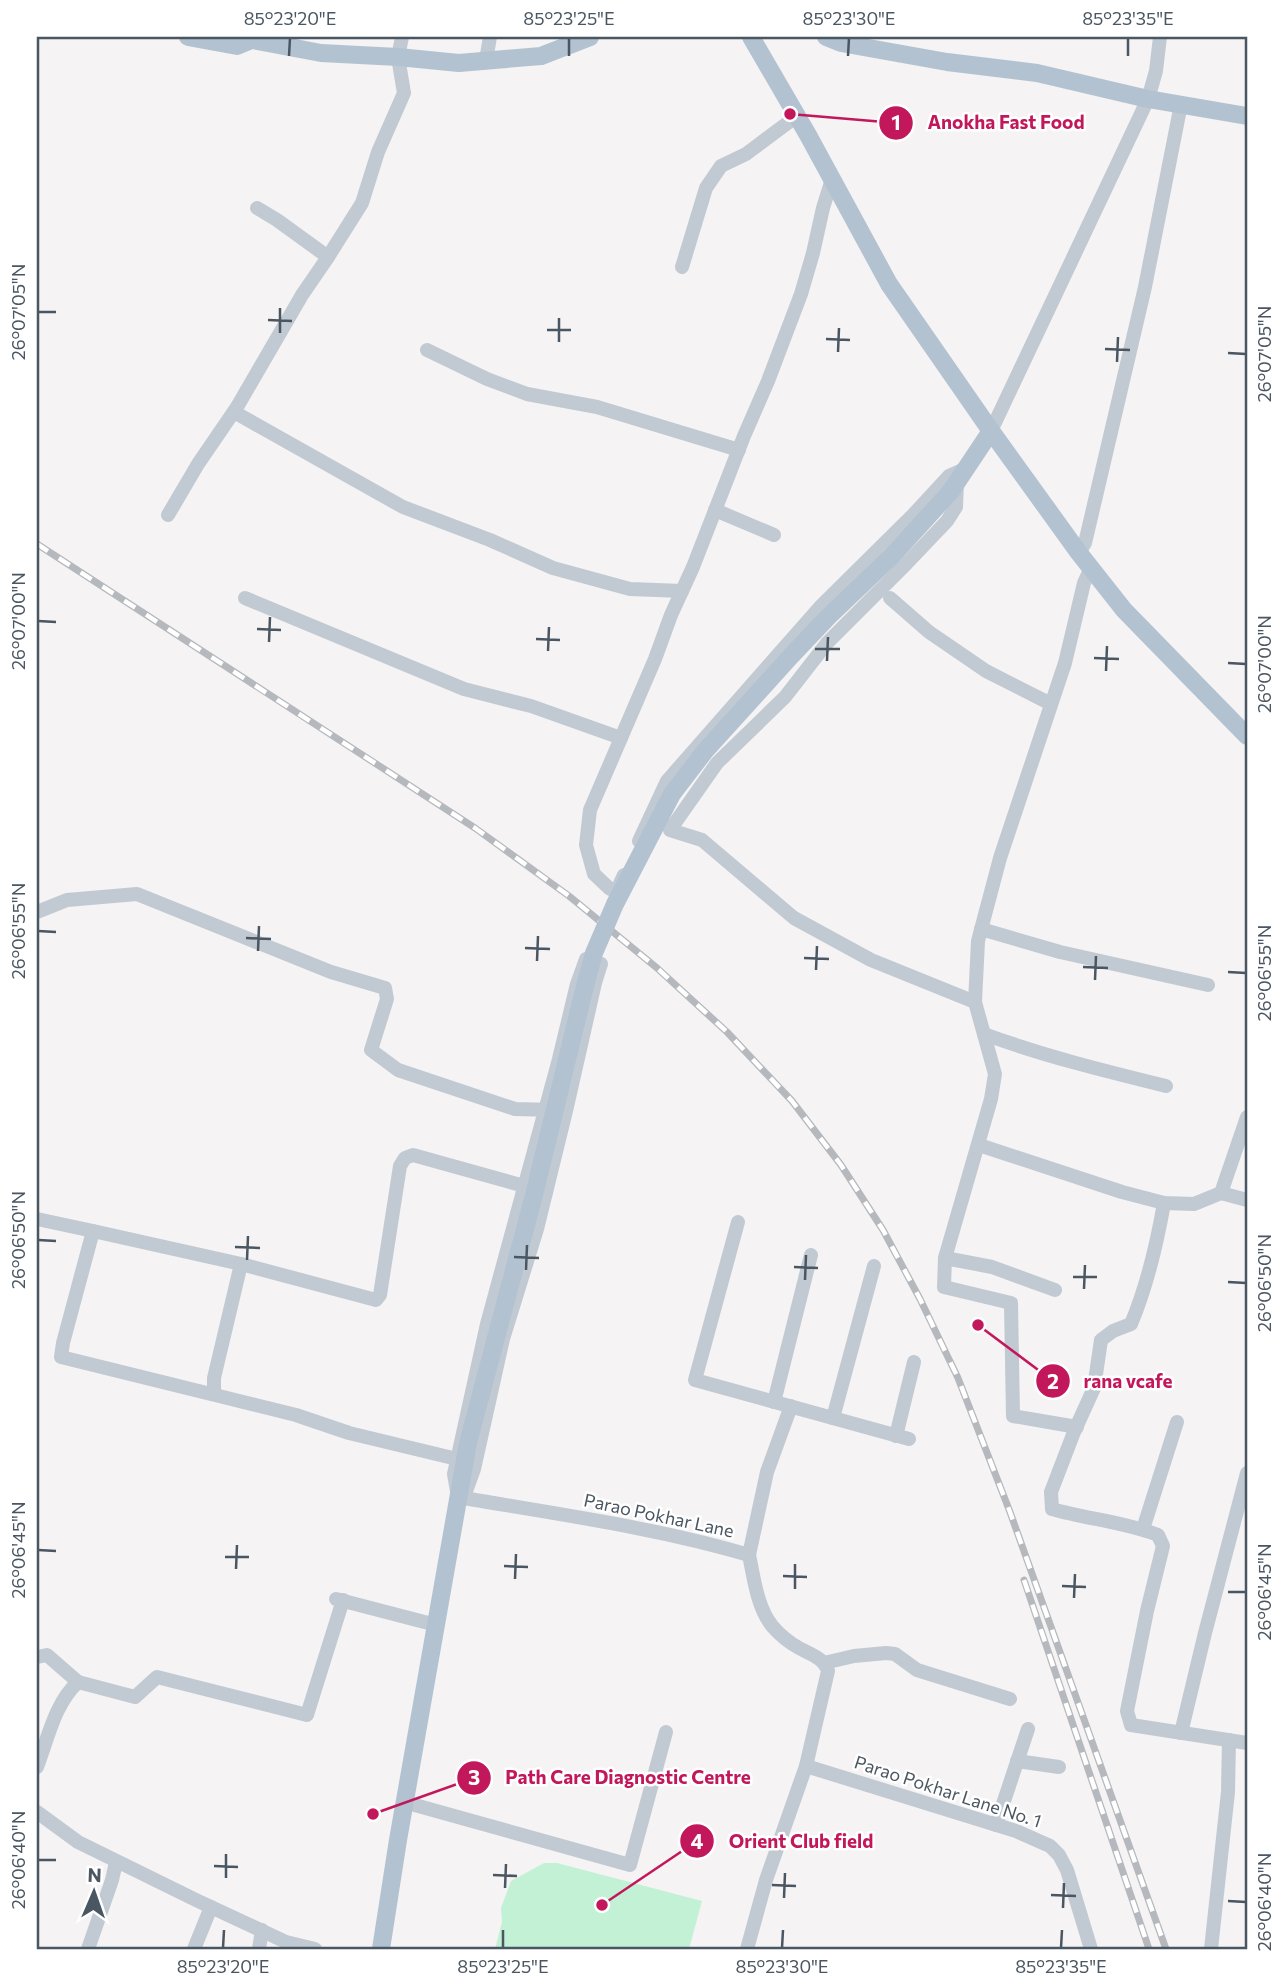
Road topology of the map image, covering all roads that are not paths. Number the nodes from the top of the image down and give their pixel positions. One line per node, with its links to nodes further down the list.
1 (188, 37): 8 (main road)
2 (402, 37): 9 (street)
3 (490, 37): 10 (street)
4 (590, 37): 10 (main road)
5 (751, 37): 13 (main road)
6 (826, 37): 11 (main road)
7 (1160, 37): 11 (street)
8 (246, 38): 9 (main road)
9 (398, 57): 10 (main road); 17 (street)
10 (486, 60)
11 (1148, 99): 12 (main road); 21 (street)
12 (1181, 104): 14 (main road); 27 (street)
13 (797, 116): 15 (main road); 18 (street)
14 (1247, 116)
15 (832, 180): 21 (main road); 22 (street)
16 (257, 208): 17 (street)
17 (328, 257): 20 (street)
18 (682, 267)
19 (427, 350): 22 (street)
20 (233, 412): 25 (street); 29 (street)
21 (991, 431): 23 (main road); 27 (main road)
22 (739, 450): 24 (street)
23 (958, 481): 34 (street); 38 (street); 65 (main road, bridge)
24 (715, 510): 26 (street); 29 (street)
25 (168, 515)
26 (775, 535)
27 (1079, 553): 28 (main road)
28 (1091, 568): 32 (street); 33 (main road)
29 (682, 591): 34 (street)
30 (245, 598): 34 (street)
31 (890, 598): 32 (street)
32 (1051, 704): 36 (street)
33 (1247, 736)
34 (621, 738)
35 (37, 912): 41 (street)
36 (981, 929): 37 (street); 38 (street)
37 (1208, 985)
38 (975, 1002): 39 (street)
39 (984, 1034): 40 (street); 44 (street)
40 (1166, 1086)
41 (545, 1110): 42 (street); 42 (street); 45 (street)
42 (566, 1111): 46 (street)
43 (1247, 1117): 47 (street)
44 (979, 1145): 49 (street); 54 (street)
45 (525, 1186): 46 (street); 55 (street); 65 (street)
46 (546, 1192): 67 (street)
47 (1221, 1193): 48 (street); 49 (street)
48 (1247, 1200)
49 (1164, 1203): 64 (street)
50 (37, 1219): 52 (street)
51 (738, 1222): 60 (street)
52 (93, 1231): 55 (street); 59 (street)
53 (811, 1255): 60 (street)
54 (945, 1258): 57 (street); 64 (street)
55 (241, 1264): 59 (street)
56 (874, 1266): 62 (street)
57 (1055, 1290)
58 (914, 1362): 62 (street)
59 (214, 1394): 65 (street)
60 (774, 1402): 61 (street)
61 (791, 1406): 62 (street); 69 (street)
62 (833, 1418)
63 (1177, 1422): 68 (street)
64 (1077, 1427): 68 (street)
65 (459, 1468): 67 (main road)
66 (1247, 1473): 77 (street)
67 (458, 1497): 69 (street, Parao Pokhar Lane); 70 (main road)
68 (1143, 1529): 77 (street)
69 (748, 1555): 72 (street, Parao Pokhar Lane)
70 (436, 1625): 73 (street); 84 (main road)
71 (37, 1657): 73 (street)
72 (824, 1663): 74 (street); 81 (street)
73 (78, 1682): 82 (street)
74 (1010, 1699)
75 (1028, 1729): 80 (street)
76 (666, 1731): 84 (street)
77 (1181, 1733): 78 (street)
78 (1229, 1741): 79 (street); 97 (street)
79 (1247, 1743)
80 (1017, 1761): 83 (street); 86 (street)
81 (806, 1766): 86 (street, Parao Pokhar Lane No. 1); 95 (street)
82 (37, 1767)
83 (1059, 1767)
84 (404, 1802): 94 (main road)
85 (37, 1812): 87 (street)
86 (996, 1825): 96 (street, Parao Pokhar Lane No. 1)
87 (117, 1862): 88 (street); 90 (street)
88 (211, 1907): 89 (street); 91 (street)
89 (262, 1930): 92 (street); 93 (street)
90 (88, 1949)
91 (194, 1949)
92 (259, 1949)
93 (315, 1949)
94 (381, 1949)
95 (747, 1949)
96 (1090, 1949)
97 (1211, 1949)

